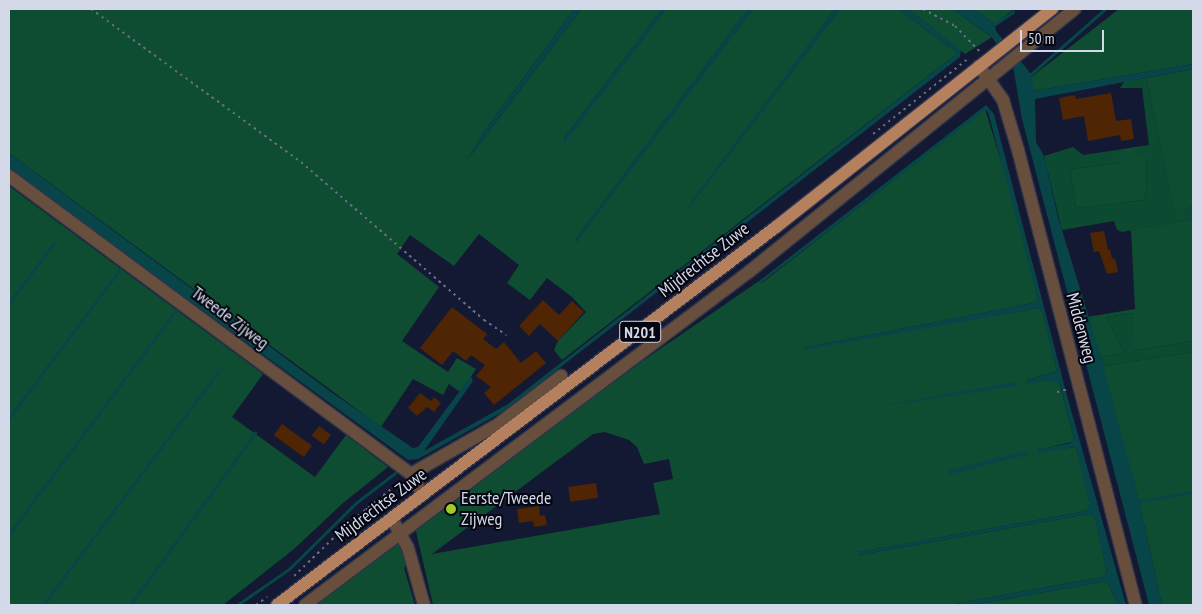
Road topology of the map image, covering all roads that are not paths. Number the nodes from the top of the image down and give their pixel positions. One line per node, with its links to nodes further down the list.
1 (1052, 9): 3 (main road, Mijdrechtse Zuwe / N201)
2 (1075, 9): 4 (street, Mijdrechtse Zuwe)
3 (980, 66): 4 (street, Middenweg); 8 (main road, Mijdrechtse Zuwe / N201)
4 (990, 79): 10 (street, Mijdrechtse Zuwe); 14 (street, Middenweg)
5 (9, 176): 7 (street, Tweede Zijweg)
6 (561, 376): 7 (street, Mijdrechtse Zuwe)
7 (411, 474): 8 (street, Tweede Zijweg)
8 (423, 495): 9 (main road, Mijdrechtse Zuwe / N201)
9 (392, 519): 10 (street); 11 (main road, Mijdrechtse Zuwe / N201)
10 (402, 533): 12 (street, Mijdrechtse Zuwe); 13 (street)
11 (273, 600)
12 (306, 605)
13 (424, 605)
14 (1136, 605)

